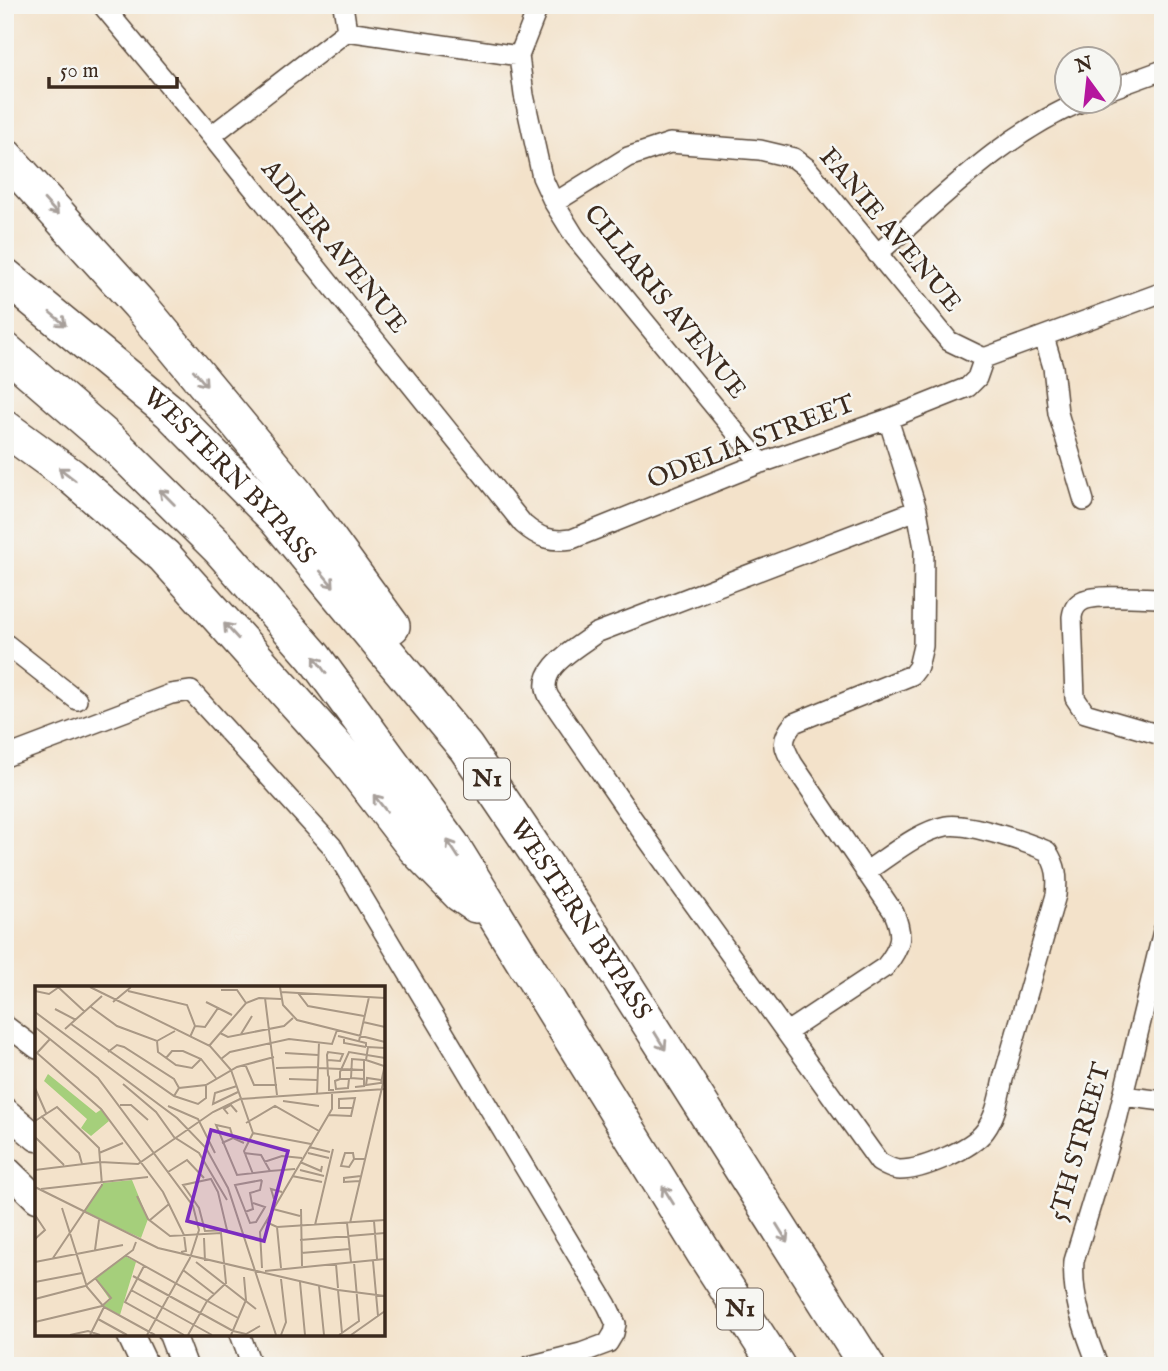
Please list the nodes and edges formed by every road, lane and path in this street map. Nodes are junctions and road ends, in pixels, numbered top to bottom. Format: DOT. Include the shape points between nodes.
graph roads {
  1 [pos="102,5"];
  2 [pos="343,5"];
  3 [pos="538,5"];
  4 [pos="347,31"];
  5 [pos="519,56"];
  6 [pos="1163,71"];
  7 [pos="1122,85"];
  8 [pos="1052,115"];
  9 [pos="211,136"];
  10 [pos="5,156"];
  11 [pos="554,203"];
  12 [pos="877,254"];
  13 [pos="5,276"];
  14 [pos="1163,292"];
  15 [pos="1044,337"];
  16 [pos="5,350"];
  17 [pos="984,358"];
  18 [pos="888,419"];
  19 [pos="5,428"];
  20 [pos="761,463"];
  21 [pos="1084,501"];
  22 [pos="916,510"];
  23 [pos="523,524"];
  24 [pos="1163,598"];
  25 [pos="5,643"];
  26 [pos="77,700"];
  27 [pos="1157,734"];
  28 [pos="466,748"];
  29 [pos="5,757"];
  30 [pos="865,872"];
  31 [pos="497,919"];
  32 [pos="1163,931"];
  33 [pos="5,1025"];
  34 [pos="787,1032"];
  35 [pos="35,1048"];
  36 [pos="1123,1096"];
  37 [pos="1163,1101"];
  38 [pos="5,1111"];
  39 [pos="35,1136"];
  40 [pos="5,1168"];
  41 [pos="35,1197"];
  42 [pos="132,1336"];
  43 [pos="173,1336"];
  44 [pos="241,1336"];
  45 [pos="145,1366"];
  46 [pos="184,1366"];
  47 [pos="252,1366"];
  48 [pos="529,1366"];
  49 [pos="777,1366"];
  50 [pos="867,1366"];
  51 [pos="1098,1366"];
  1 -- 9 [label="street, ADLER AVENUE"];
  2 -- 4 [label="street"];
  3 -- 5 [label="street"];
  4 -- 5 [label="street"];
  4 -- 9 [label="street"];
  5 -- 11 [label="street, CILIARIS AVENUE" via="542,177"];
  6 -- 7 [label="street"];
  8 -- 12 [label="street" via="1021,134"];
  9 -- 23 [label="street, ADLER AVENUE"];
  10 -- 28 [label="highway, one-way" via="139,304 296,494 377,603 442,701"];
  11 -- 12 [label="street, FANIE AVENUE" via="628,157 670,143 760,150 794,158 807,168"];
  11 -- 20 [label="street, CILIARIS AVENUE" via="575,237"];
  12 -- 17 [label="street, FANIE AVENUE" via="949,341"];
  13 -- 28 [label="highway, WESTERN BYPASS / N1, one-way" via="169,411 276,519"];
  14 -- 15 [label="street"];
  15 -- 17 [label="street"];
  15 -- 21 [label="street" via="1058,414"];
  31 -- 16 [label="highway, N1, one-way" via="451,844 314,657 201,530 116,446"];
  17 -- 18 [label="street, ODELIA STREET" via="977,379 968,387"];
  18 -- 20 [label="street, ODELIA STREET"];
  18 -- 22 [label="street"];
  31 -- 19 [label="highway, one-way" via="460,894 415,848 345,757 164,556 71,476"];
  20 -- 23 [label="street, ODELIA STREET" via="572,539 543,538"];
  22 -- 30 [label="street" via="924,548 923,646 918,667 903,681 794,723 784,740 785,751"];
  22 -- 34 [label="street" via="596,633 556,664 546,678 549,697"];
  24 -- 27 [label="street" via="1092,598 1078,604 1072,617 1075,698 1081,710"];
  25 -- 26 [label="street"];
  28 -- 50 [label="highway, WESTERN BYPASS / N1, one-way" via="604,952"];
  29 -- 48 [label="street" via="171,694 191,691 331,846 616,1324 608,1343"];
  30 -- 34 [label="street" via="900,926 897,952 886,967"];
  30 -- 34 [label="street" via="918,838 959,825 1029,844 1047,851 1052,860 1058,880 1056,895 993,1116 984,1133 959,1151 918,1166 888,1167 879,1162"];
  49 -- 31 [label="highway, N1, one-way"];
  32 -- 36 [label="street, 5TH STREET"];
  33 -- 35 [label="street"];
  36 -- 37 [label="street"];
  36 -- 51 [label="street, 5TH STREET" via="1073,1271 1077,1309"];
  38 -- 39 [label="main road"];
  40 -- 41 [label="main road"];
  42 -- 45 [label="main road"];
  43 -- 46 [label="main road"];
  44 -- 47 [label="street"];
}
